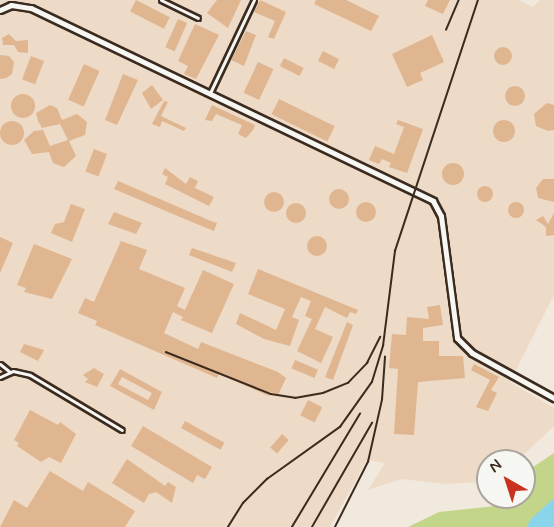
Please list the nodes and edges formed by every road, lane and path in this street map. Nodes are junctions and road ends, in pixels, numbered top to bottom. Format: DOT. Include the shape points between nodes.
graph roads {
  1 [pos="161,0"];
  2 [pos="254,0"];
  3 [pos="0,10"];
  4 [pos="198,18"];
  5 [pos="210,93"];
  6 [pos="0,364"];
  7 [pos="10,372"];
  8 [pos="0,377"];
  9 [pos="554,398"];
  10 [pos="122,430"];
  1 -- 4 [label="lane"];
  2 -- 5 [label="lane"];
  3 -- 5 [label="street" via="11,5 30,8"];
  5 -- 9 [label="street" via="433,201 441,216 457,338 472,353"];
  6 -- 7 [label="lane"];
  7 -- 8 [label="lane"];
  7 -- 10 [label="lane" via="30,375"];
}
